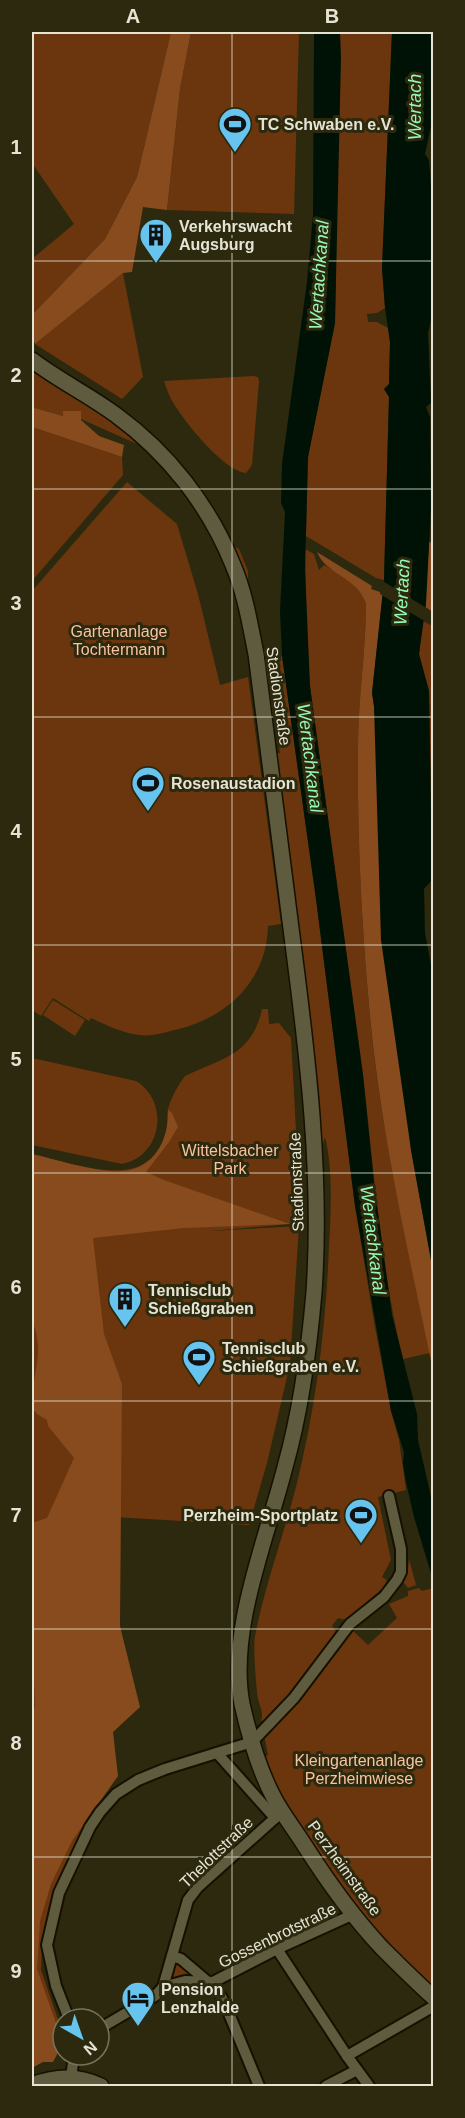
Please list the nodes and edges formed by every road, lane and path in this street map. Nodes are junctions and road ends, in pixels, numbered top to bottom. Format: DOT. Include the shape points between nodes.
graph roads {
  1 [pos="32,360"];
  2 [pos="389,1496"];
  3 [pos="252,1742"];
  4 [pos="218,1753"];
  5 [pos="279,1815"];
  6 [pos="354,1914"];
  7 [pos="277,1949"];
  8 [pos="172,1956"];
  9 [pos="211,1982"];
  10 [pos="163,1987"];
  11 [pos="434,1998"];
  12 [pos="434,2006"];
  13 [pos="64,2007"];
  14 [pos="111,2022"];
  15 [pos="347,2056"];
  16 [pos="72,2067"];
  17 [pos="357,2070"];
  18 [pos="71,2078"];
  19 [pos="32,2085"];
  20 [pos="101,2086"];
  21 [pos="260,2086"];
  22 [pos="326,2086"];
  23 [pos="369,2086"];
  1 -- 3 [label="street, Stadionstraße" via="143,436 194,494 218,532 233,566 256,654 310,1086 316,1232 314,1291 295,1429 248,1596 243,1629 241,1695"];
  2 -- 3 [label="street" via="401,1549 397,1581 384,1597 350,1624 294,1698"];
  3 -- 4 [label="street"];
  3 -- 5 [label="street, Perzheimstraße"];
  4 -- 5 [label="street, Perzheimstraße"];
  4 -- 13 [label="street" via="138,1780 116,1794 90,1827 59,1893 47,1945"];
  5 -- 6 [label="street, Perzheimstraße"];
  5 -- 8 [label="street, Thelottstraße" via="188,1900"];
  6 -- 7 [label="street, Gossenbrotstraße"];
  6 -- 11 [label="street, Perzheimstraße" via="381,1947"];
  7 -- 9 [label="street, Gossenbrotstraße"];
  7 -- 15 [label="street"];
  8 -- 9 [label="street"];
  8 -- 10 [label="street, Thelottstraße"];
  9 -- 10 [label="street" via="185,1981"];
  9 -- 21 [label="street" via="225,2004"];
  10 -- 14 [label="street"];
  12 -- 15 [label="street"];
  15 -- 17 [label="street"];
  16 -- 18 [label="street"];
  17 -- 22 [label="street"];
  17 -- 23 [label="street"];
  18 -- 19 [label="street" via="48,2079"];
  18 -- 20 [label="street"];
}
